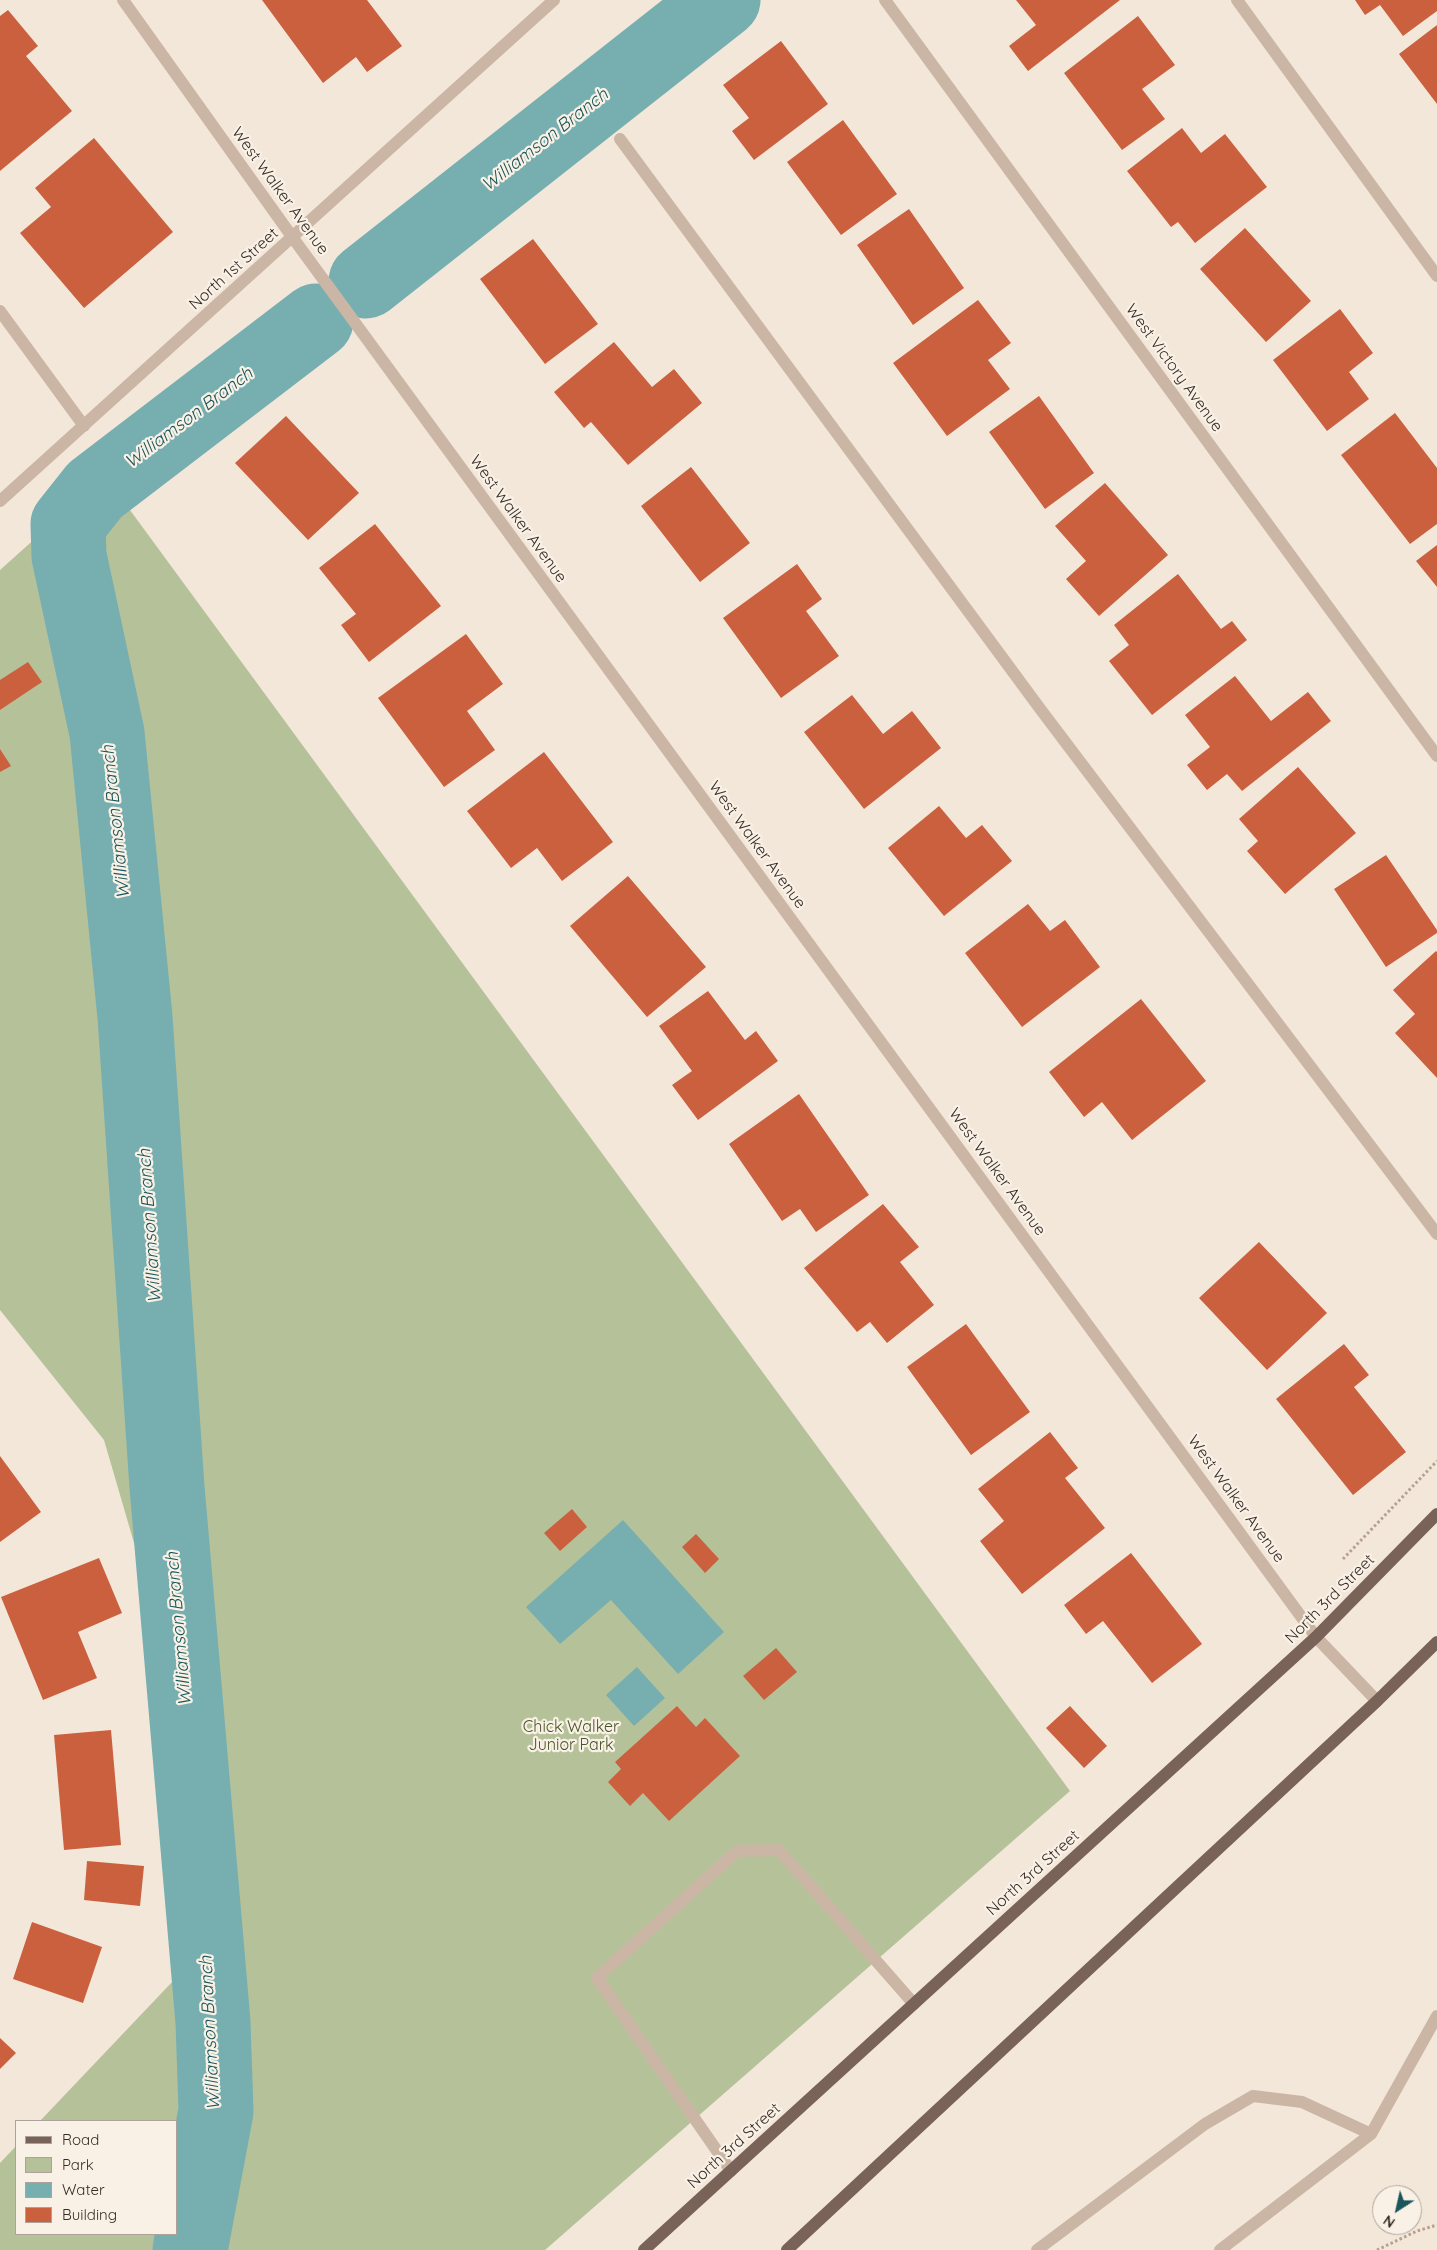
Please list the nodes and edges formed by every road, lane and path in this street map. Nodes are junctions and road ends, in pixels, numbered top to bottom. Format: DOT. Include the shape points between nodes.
graph roads {
  1 [pos="123,0"];
  2 [pos="554,0"];
  3 [pos="885,0"];
  4 [pos="1236,0"];
  5 [pos="620,138"];
  6 [pos="293,238"];
  7 [pos="1437,276"];
  8 [pos="0,311"];
  9 [pos="84,426"];
  10 [pos="0,501"];
  11 [pos="1437,756"];
  12 [pos="1437,1234"];
  13 [pos="1437,1461"];
  14 [pos="1437,1514"];
  15 [pos="1343,1560"];
  16 [pos="1316,1637"];
  17 [pos="1437,1642"];
  18 [pos="1377,1701"];
  19 [pos="914,2004"];
  20 [pos="1437,2016"];
  21 [pos="1370,2134"];
  22 [pos="731,2171"];
  23 [pos="1437,2224"];
  24 [pos="644,2250"];
  25 [pos="788,2250"];
  26 [pos="1037,2250"];
  27 [pos="1220,2250"];
  28 [pos="1376,2250"];
  1 -- 6 [label="street, West Walker Avenue"];
  2 -- 6 [label="street, North 1st Street"];
  3 -- 11 [label="street, West Victory Avenue"];
  4 -- 7 [label="street"];
  5 -- 12 [label="street" via="1040,710"];
  6 -- 9 [label="street, North 1st Street"];
  6 -- 16 [label="street, West Walker Avenue"];
  8 -- 9 [label="street"];
  9 -- 10 [label="street, North 1st Street"];
  13 -- 15 [label="path"];
  14 -- 16 [label="main road, North 3rd Street"];
  16 -- 18 [label="street, West Walker Avenue"];
  16 -- 19 [label="main road, North 3rd Street"];
  17 -- 18 [label="main road"];
  18 -- 25 [label="main road"];
  19 -- 22 [label="main road, North 3rd Street"];
  19 -- 22 [label="street" via="779,1850 737,1851 604,1971 597,1978"];
  20 -- 21 [label="street"];
  21 -- 26 [label="street" via="1302,2102 1253,2096 1205,2124"];
  21 -- 27 [label="street"];
  22 -- 24 [label="main road, North 3rd Street"];
  23 -- 28 [label="path"];
}
